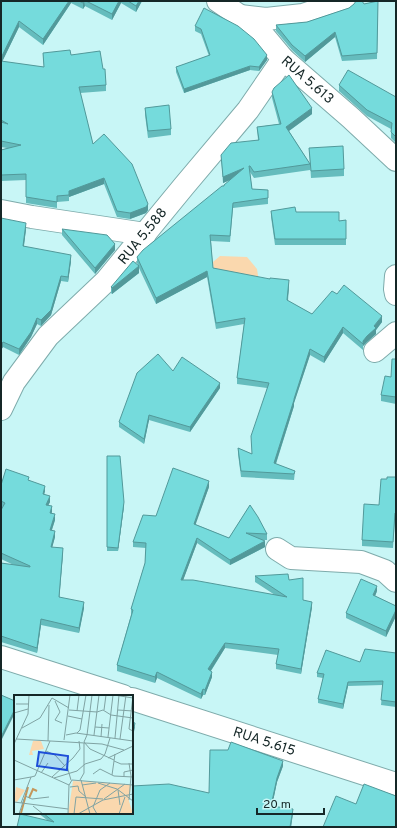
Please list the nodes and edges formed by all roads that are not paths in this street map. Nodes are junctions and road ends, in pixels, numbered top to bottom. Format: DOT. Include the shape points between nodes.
graph roads {
  1 [pos="218,1"];
  2 [pos="345,1"];
  3 [pos="240,16"];
  4 [pos="283,59"];
  5 [pos="396,160"];
  6 [pos="1,210"];
  7 [pos="145,234"];
  8 [pos="396,276"];
  9 [pos="396,294"];
  10 [pos="396,333"];
  11 [pos="376,351"];
  12 [pos="1,409"];
  13 [pos="277,550"];
  14 [pos="396,581"];
  15 [pos="1,657"];
  16 [pos="120,695"];
  17 [pos="133,699"];
  18 [pos="396,784"];
  1 -- 3 [label="street, RUA 5.613"];
  2 -- 3 [label="street" via="303,15 266,19"];
  3 -- 4 [label="street, RUA 5.613" via="263,35"];
  4 -- 5 [label="street, RUA 5.613"];
  4 -- 7 [label="street, RUA 5.588" via="248,110"];
  6 -- 7 [label="street"];
  7 -- 12 [label="street, RUA 5.588" via="106,281 48,336 14,382"];
  8 -- 9 [label="street"];
  10 -- 11 [label="street"];
  13 -- 14 [label="street" via="291,558 361,562 385,570"];
  15 -- 16 [label="street"];
  17 -- 18 [label="street, RUA 5.615"];
}
